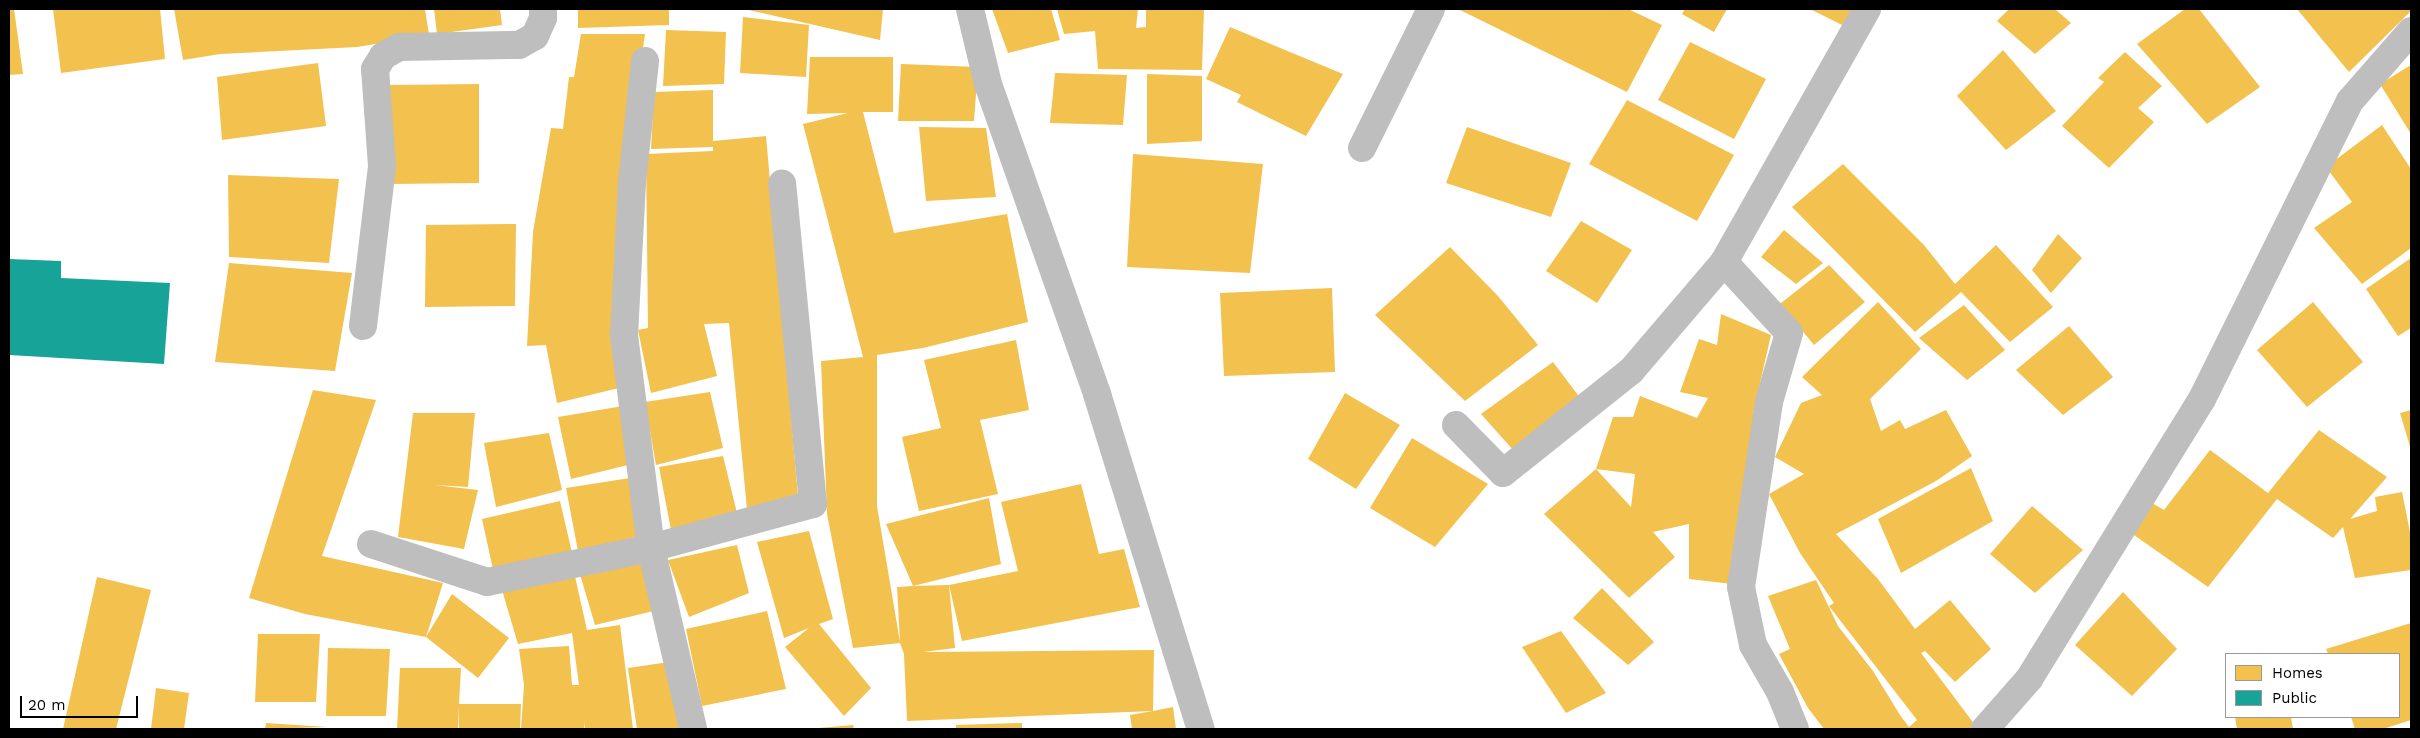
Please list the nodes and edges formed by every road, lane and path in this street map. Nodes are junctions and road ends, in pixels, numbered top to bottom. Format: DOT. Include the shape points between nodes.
graph roads {
  1 [pos="543,9"];
  2 [pos="970,9"];
  3 [pos="1431,9"];
  4 [pos="1867,9"];
  5 [pos="2411,31"];
  6 [pos="645,61"];
  7 [pos="1362,148"];
  8 [pos="782,183"];
  9 [pos="1724,262"];
  10 [pos="362,326"];
  11 [pos="1456,425"];
  12 [pos="371,544"];
  13 [pos="651,548"];
  14 [pos="693,729"];
  15 [pos="1201,729"];
  16 [pos="1795,729"];
  17 [pos="1985,729"];
  1 -- 10 [label="street" via="543,18 534,36 519,45 399,47 384,56 375,69 382,166"];
  2 -- 15 [label="street" via="988,84 1096,394"];
  3 -- 7 [label="street"];
  4 -- 9 [label="street"];
  5 -- 17 [label="street" via="2350,101 2202,399 2029,679"];
  6 -- 13 [label="street" via="632,183 624,335"];
  8 -- 13 [label="street" via="813,504"];
  9 -- 11 [label="street" via="1632,371 1503,473"];
  9 -- 16 [label="street" via="1789,333 1769,402 1741,587 1753,645 1780,692"];
  12 -- 13 [label="street" via="487,582"];
  13 -- 14 [label="street"];
}
